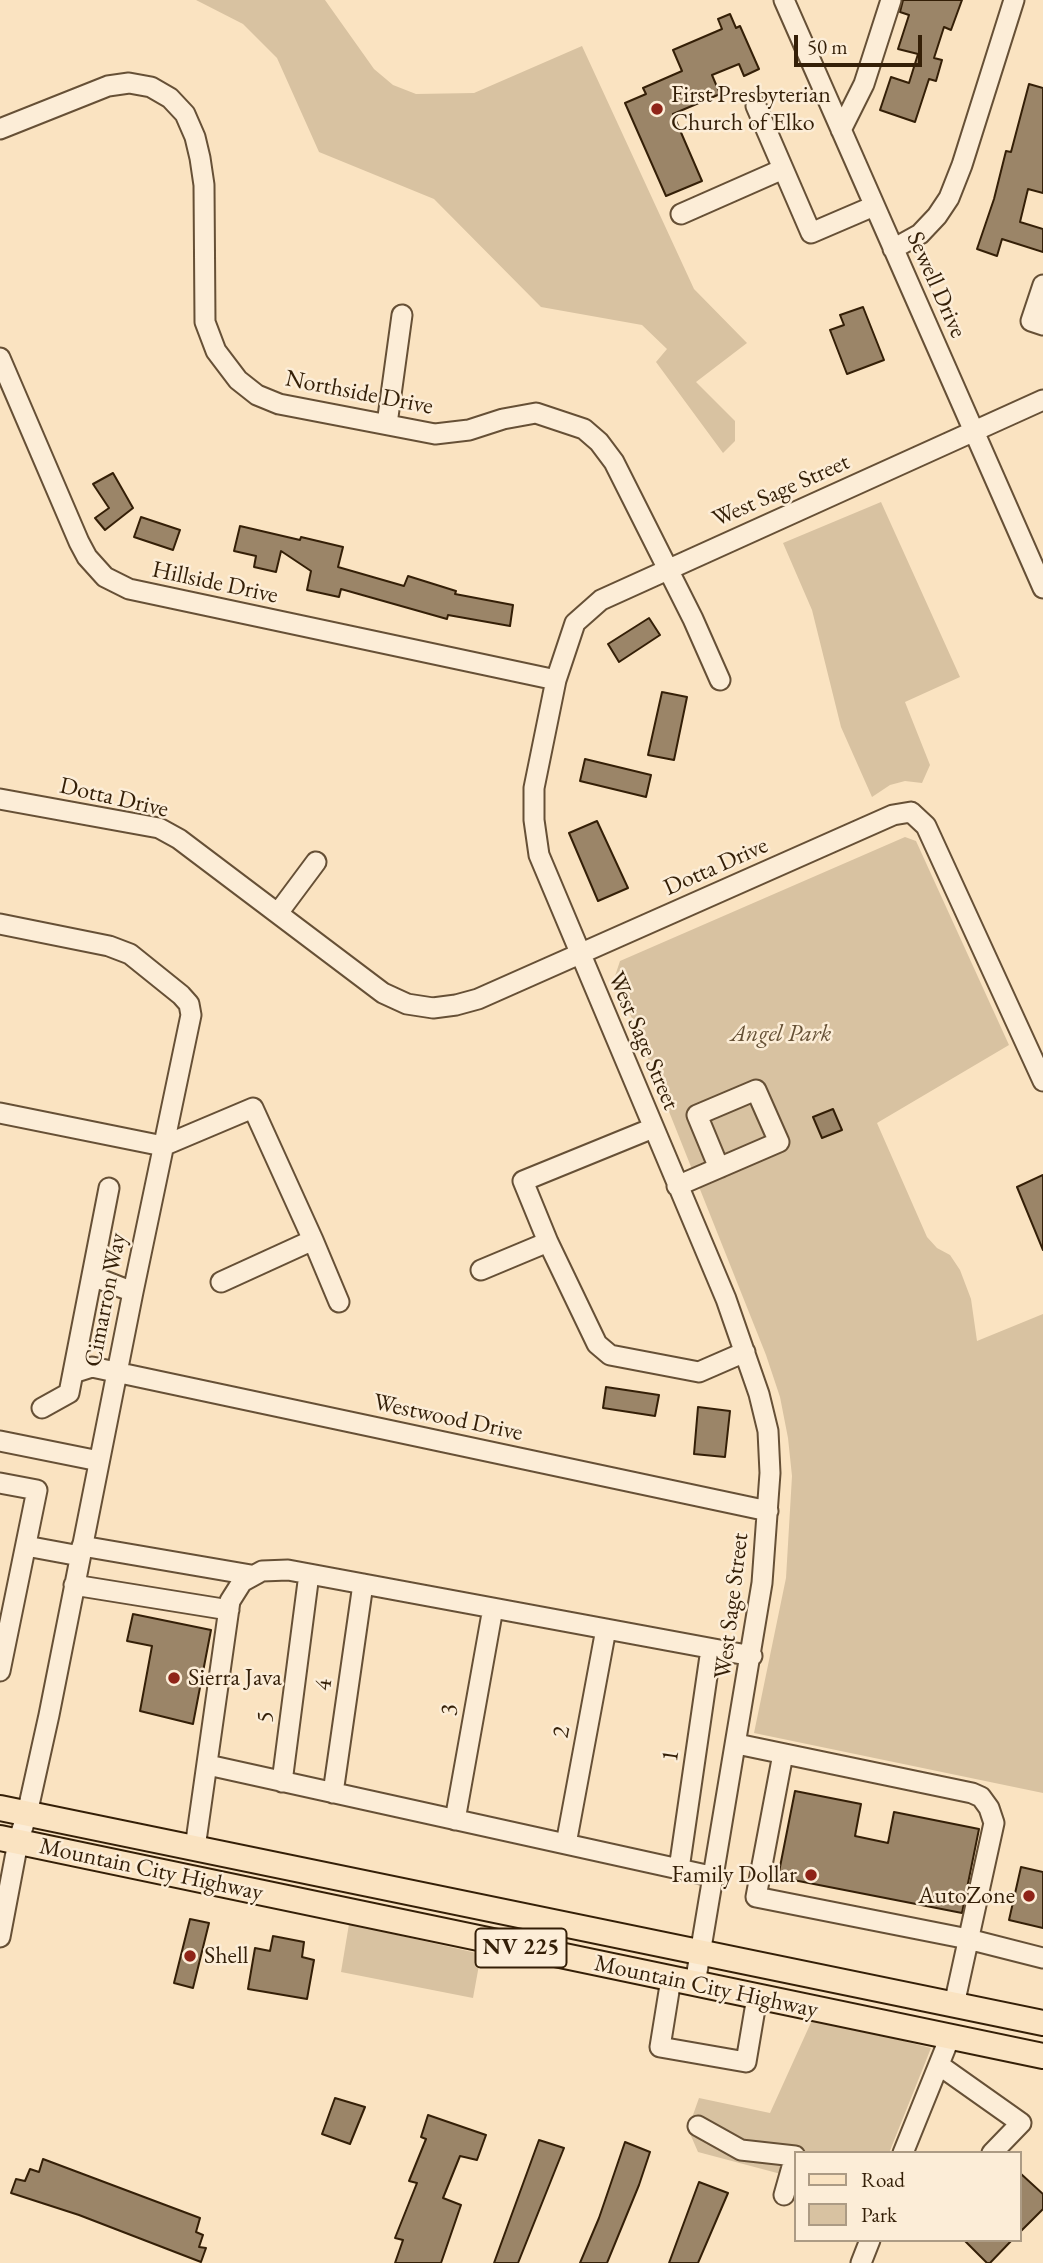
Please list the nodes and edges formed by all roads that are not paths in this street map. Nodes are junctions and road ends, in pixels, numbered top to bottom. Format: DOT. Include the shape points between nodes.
graph roads {
  1 [pos="785,0"];
  2 [pos="891,0"];
  3 [pos="1014,0"];
  4 [pos="756,106"];
  5 [pos="0,129"];
  6 [pos="841,130"];
  7 [pos="783,169"];
  8 [pos="874,206"];
  9 [pos="681,215"];
  10 [pos="893,249"];
  11 [pos="1043,285"];
  12 [pos="402,315"];
  13 [pos="1043,325"];
  14 [pos="0,358"];
  15 [pos="1043,400"];
  16 [pos="387,424"];
  17 [pos="973,430"];
  18 [pos="667,569"];
  19 [pos="1043,589"];
  20 [pos="556,680"];
  21 [pos="720,680"];
  22 [pos="0,799"];
  23 [pos="316,862"];
  24 [pos="278,913"];
  25 [pos="0,924"];
  26 [pos="580,954"];
  27 [pos="1042,1074"];
  28 [pos="0,1113"];
  29 [pos="653,1128"];
  30 [pos="163,1146"];
  31 [pos="719,1168"];
  32 [pos="677,1186"];
  33 [pos="109,1188"];
  34 [pos="313,1240"];
  35 [pos="548,1242"];
  36 [pos="481,1270"];
  37 [pos="92,1276"];
  38 [pos="221,1282"];
  39 [pos="133,1292"];
  40 [pos="339,1302"];
  41 [pos="745,1352"];
  42 [pos="73,1373"];
  43 [pos="117,1373"];
  44 [pos="42,1408"];
  45 [pos="0,1441"];
  46 [pos="99,1461"];
  47 [pos="0,1483"];
  48 [pos="768,1511"];
  49 [pos="26,1546"];
  50 [pos="81,1551"];
  51 [pos="309,1574"];
  52 [pos="251,1575"];
  53 [pos="363,1584"];
  54 [pos="74,1586"];
  55 [pos="493,1608"];
  56 [pos="229,1610"];
  57 [pos="606,1629"];
  58 [pos="711,1649"];
  59 [pos="752,1656"];
  60 [pos="0,1671"];
  61 [pos="737,1744"];
  62 [pos="783,1754"];
  63 [pos="208,1765"];
  64 [pos="282,1782"];
  65 [pos="333,1793"];
  66 [pos="0,1808"];
  67 [pos="27,1814"];
  68 [pos="455,1820"];
  69 [pos="9,1840"];
  70 [pos="566,1844"];
  71 [pos="195,1848"];
  72 [pos="679,1870"];
  73 [pos="715,1877"];
  74 [pos="0,1937"];
  75 [pos="968,1939"];
  76 [pos="701,1953"];
  77 [pos="1043,1958"];
  78 [pos="683,1982"];
  79 [pos="757,1997"];
  80 [pos="954,2005"];
  81 [pos="1043,2023"];
  82 [pos="950,2037"];
  83 [pos="1043,2056"];
  84 [pos="939,2064"];
  85 [pos="698,2126"];
  86 [pos="904,2151"];
  87 [pos="994,2151"];
  88 [pos="794,2156"];
  89 [pos="794,2160"];
  90 [pos="784,2195"];
  91 [pos="869,2242"];
  92 [pos="861,2263"];
  1 -- 6 [label="street, Sewell Drive"];
  2 -- 6 [label="street" via="864,83"];
  3 -- 10 [label="street" via="949,198 920,234"];
  4 -- 7 [label="street"];
  5 -- 16 [label="street, Northside Drive" via="108,86 130,83 151,87 170,98 185,114 200,158 205,322 216,351 238,380 257,395 279,404"];
  6 -- 8 [label="street, Sewell Drive"];
  7 -- 8 [label="street" via="811,233"];
  7 -- 9 [label="street"];
  8 -- 10 [label="street, Sewell Drive"];
  10 -- 17 [label="street, Sewell Drive"];
  11 -- 13 [label="street" via="1031,321"];
  12 -- 16 [label="street"];
  14 -- 20 [label="street, Hillside Drive" via="79,542 106,577 129,589"];
  15 -- 17 [label="street, West Sage Street"];
  16 -- 18 [label="street, Northside Drive" via="435,433 469,430 536,413 584,429 614,461"];
  17 -- 18 [label="street, West Sage Street"];
  17 -- 19 [label="street, Sewell Drive"];
  18 -- 20 [label="street, West Sage Street" via="601,600 575,623"];
  18 -- 21 [label="street, Northside Drive"];
  20 -- 26 [label="street, West Sage Street" via="534,788 534,820 539,855"];
  22 -- 24 [label="street, Dotta Drive" via="159,828"];
  23 -- 24 [label="street"];
  24 -- 26 [label="street, Dotta Drive" via="383,993 407,1004 433,1008 478,999"];
  25 -- 30 [label="street, Cimarron Way" via="130,954 189,1004 191,1015"];
  26 -- 27 [label="street, Dotta Drive" via="893,815 911,812 926,826"];
  26 -- 29 [label="street, West Sage Street"];
  28 -- 30 [label="street"];
  29 -- 32 [label="street, West Sage Street"];
  29 -- 35 [label="street" via="523,1181"];
  30 -- 34 [label="street" via="253,1108"];
  30 -- 39 [label="street, Cimarron Way"];
  31 -- 31 [label="street" via="779,1142 756,1090 697,1115"];
  31 -- 32 [label="street"];
  32 -- 41 [label="street, West Sage Street"];
  33 -- 37 [label="street"];
  34 -- 38 [label="street"];
  34 -- 40 [label="street"];
  35 -- 36 [label="street"];
  35 -- 41 [label="street" via="597,1344 610,1355 699,1372"];
  37 -- 39 [label="street"];
  37 -- 42 [label="street"];
  39 -- 43 [label="street, Cimarron Way"];
  41 -- 48 [label="street, West Sage Street" via="768,1431"];
  42 -- 43 [label="street, Westwood Drive" via="92,1367"];
  42 -- 44 [label="street" via="69,1393"];
  43 -- 46 [label="street, Cimarron Way"];
  43 -- 48 [label="street, Westwood Drive"];
  45 -- 46 [label="street"];
  46 -- 50 [label="street, Cimarron Way"];
  47 -- 49 [label="street" via="37,1490"];
  48 -- 59 [label="street, West Sage Street"];
  49 -- 50 [label="street"];
  49 -- 60 [label="street"];
  50 -- 52 [label="street"];
  50 -- 54 [label="street, Cimarron Way"];
  51 -- 52 [label="street" via="288,1570"];
  51 -- 53 [label="street"];
  51 -- 64 [label="street, 5"];
  52 -- 56 [label="street" via="230,1601"];
  53 -- 55 [label="street"];
  53 -- 65 [label="street, 4"];
  54 -- 56 [label="street"];
  54 -- 67 [label="street, Cimarron Way"];
  55 -- 57 [label="street"];
  55 -- 68 [label="street, 3"];
  56 -- 63 [label="street"];
  57 -- 58 [label="street"];
  57 -- 70 [label="street, 2"];
  58 -- 59 [label="street"];
  58 -- 72 [label="street, 1"];
  59 -- 61 [label="street, West Sage Street"];
  61 -- 62 [label="street"];
  61 -- 73 [label="street, West Sage Street"];
  62 -- 75 [label="street" via="981,1797 994,1823"];
  62 -- 75 [label="street" via="756,1897"];
  63 -- 64 [label="street"];
  63 -- 71 [label="street"];
  64 -- 65 [label="street"];
  65 -- 68 [label="street"];
  66 -- 67 [label="main road, Mountain City Highway / NV 225"];
  67 -- 69 [label="street, Cimarron Way"];
  67 -- 71 [label="main road, Mountain City Highway / NV 225"];
  68 -- 70 [label="street"];
  69 -- 74 [label="street, Cimarron Way"];
  69 -- 78 [label="main road, Mountain City Highway / NV 225"];
  70 -- 72 [label="street"];
  71 -- 76 [label="main road, Mountain City Highway / NV 225"];
  72 -- 73 [label="street"];
  73 -- 76 [label="street, West Sage Street"];
  75 -- 77 [label="street"];
  75 -- 80 [label="street"];
  76 -- 78 [label="street, West Sage Street"];
  76 -- 80 [label="main road, Mountain City Highway / NV 225"];
  78 -- 79 [label="main road, Mountain City Highway / NV 225"];
  78 -- 79 [label="street, West Sage Street" via="660,2047 746,2062"];
  79 -- 82 [label="main road, Mountain City Highway / NV 225"];
  80 -- 81 [label="main road, Mountain City Highway / NV 225"];
  82 -- 83 [label="main road, Mountain City Highway / NV 225"];
  82 -- 84 [label="street"];
  84 -- 86 [label="street"];
  84 -- 87 [label="street" via="1021,2123"];
  85 -- 88 [label="street" via="741,2150"];
  89 -- 90 [label="street"];
  91 -- 92 [label="street"];
}
